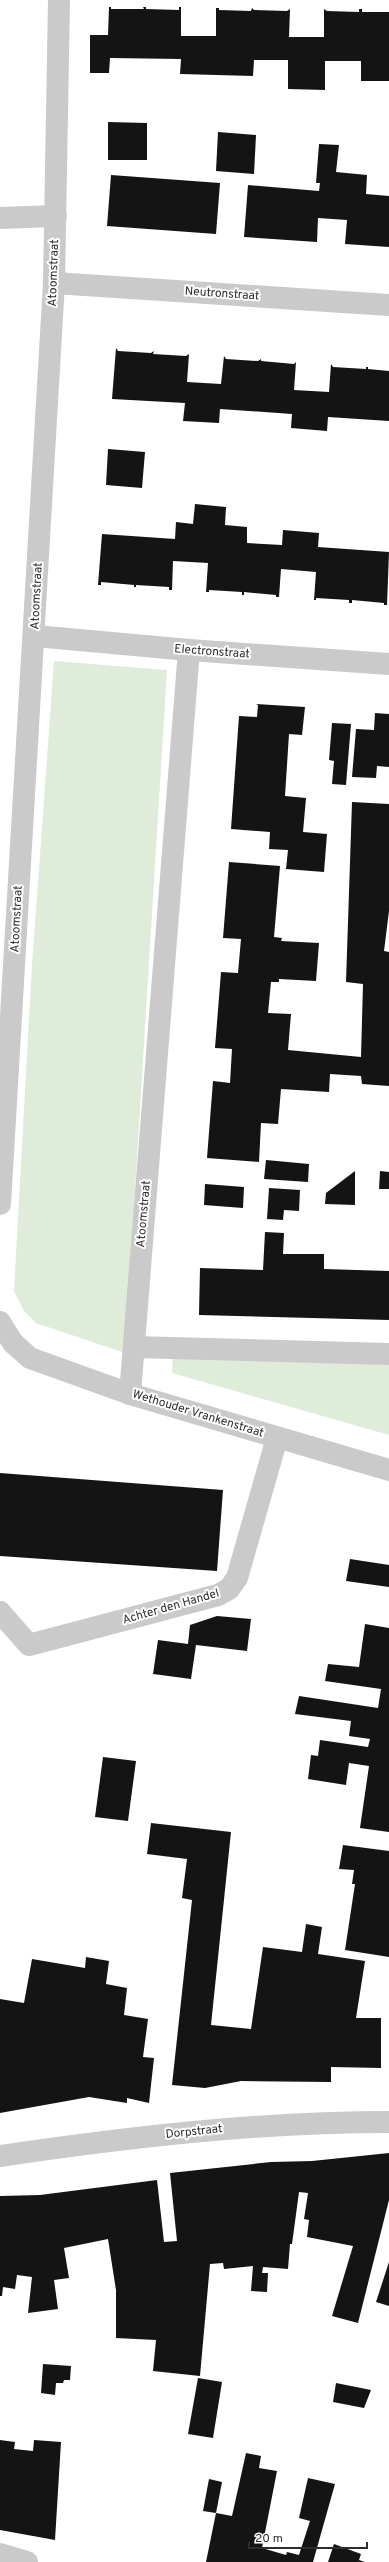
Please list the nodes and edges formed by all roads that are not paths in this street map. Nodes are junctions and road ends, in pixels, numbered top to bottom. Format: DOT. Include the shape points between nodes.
graph roads {
  1 [pos="59,0"];
  2 [pos="56,216"];
  3 [pos="0,218"];
  4 [pos="54,283"];
  5 [pos="389,305"];
  6 [pos="35,636"];
  7 [pos="189,650"];
  8 [pos="389,664"];
  9 [pos="0,1198"];
  10 [pos="0,1323"];
  11 [pos="134,1347"];
  12 [pos="389,1354"];
  13 [pos="130,1394"];
  14 [pos="277,1438"];
  15 [pos="389,1470"];
  16 [pos="0,1612"];
  17 [pos="389,2122"];
  18 [pos="0,2156"];
  19 [pos="0,2554"];
  20 [pos="27,2562"];
  1 -- 2 [label="street, Atoomstraat"];
  2 -- 3 [label="street"];
  2 -- 4 [label="street, Atoomstraat"];
  4 -- 5 [label="street, Neutronstraat"];
  4 -- 6 [label="street, Atoomstraat"];
  6 -- 7 [label="street, Electronstraat"];
  6 -- 9 [label="street, Atoomstraat"];
  7 -- 8 [label="street, Electronstraat"];
  7 -- 11 [label="street, Atoomstraat"];
  10 -- 13 [label="street, Wethouder Vrankenstraat" via="13,1343 30,1358"];
  11 -- 12 [label="street"];
  11 -- 13 [label="street, Atoomstraat"];
  13 -- 14 [label="street, Wethouder Vrankenstraat"];
  14 -- 15 [label="street, Wethouder Vrankenstraat"];
  14 -- 16 [label="street, Achter den Handel" via="237,1578 229,1589 218,1595 29,1645"];
  17 -- 18 [label="street, Dorpstraat" via="281,2124 80,2144"];
  19 -- 20 [label="street"];
}
